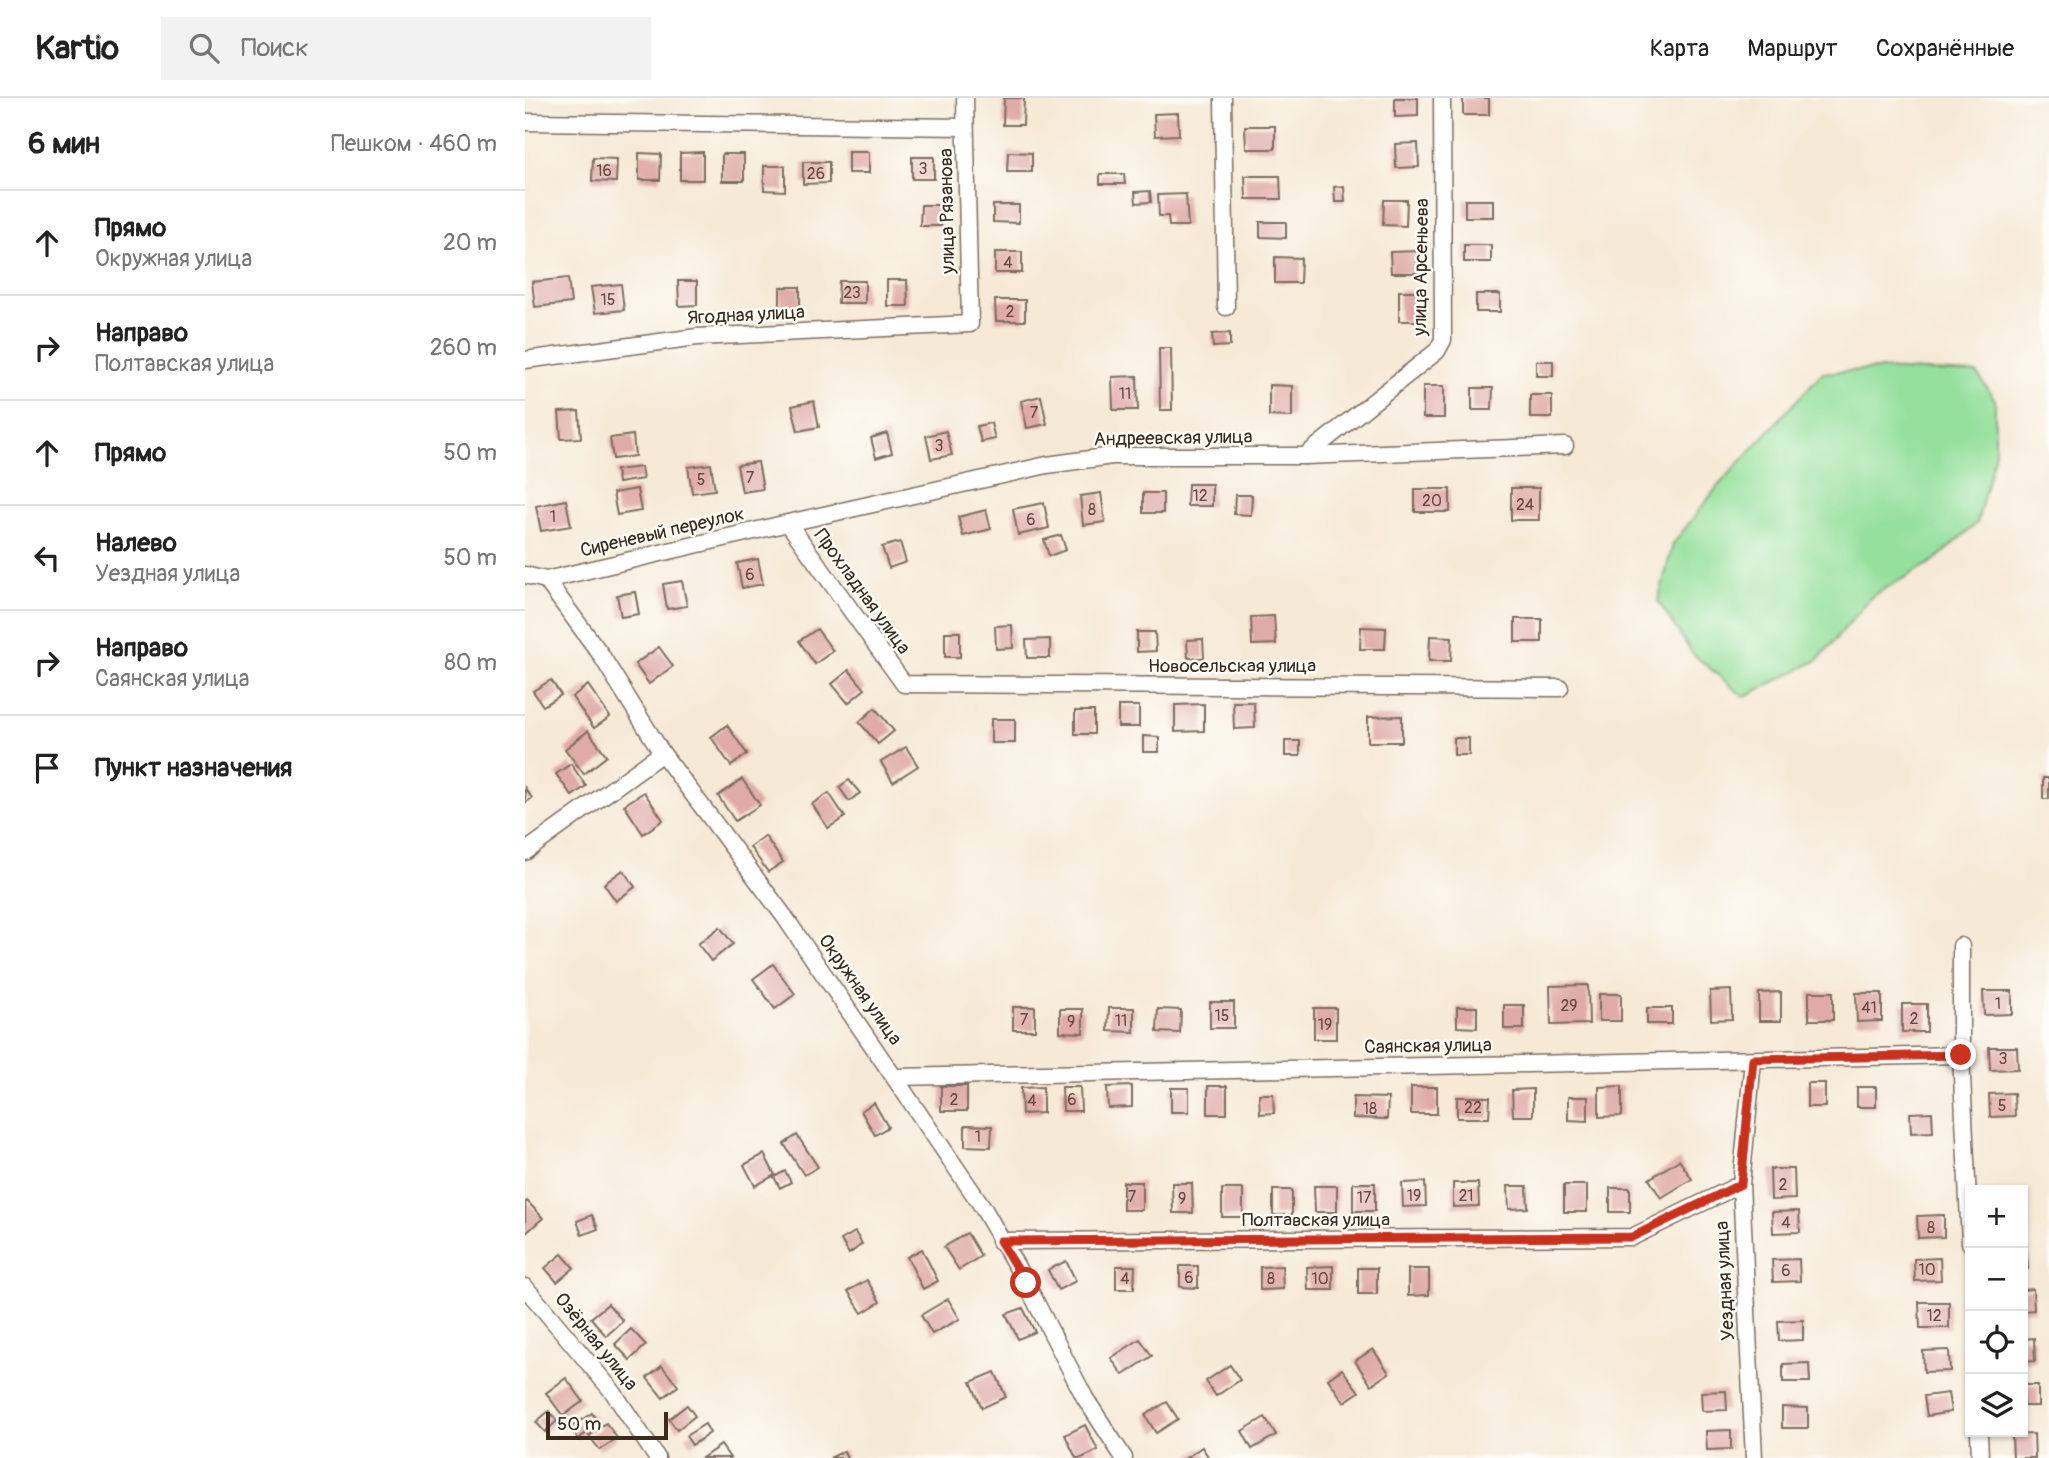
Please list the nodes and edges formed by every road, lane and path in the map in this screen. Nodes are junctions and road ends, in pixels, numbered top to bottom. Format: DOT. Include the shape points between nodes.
graph roads {
  1 [pos="965,98"];
  2 [pos="1223,98"];
  3 [pos="1443,98"];
  4 [pos="525,122"];
  5 [pos="965,127"];
  6 [pos="1226,307"];
  7 [pos="970,324"];
  8 [pos="525,360"];
  9 [pos="1565,446"];
  10 [pos="1305,456"];
  11 [pos="788,523"];
  12 [pos="525,575"];
  13 [pos="546,580"];
  14 [pos="904,684"];
  15 [pos="1560,688"];
  16 [pos="661,753"];
  17 [pos="525,852"];
  18 [pos="1961,946"];
  19 [pos="1961,1055"];
  20 [pos="1753,1059"];
  21 [pos="896,1077"];
  22 [pos="1741,1184"];
  23 [pos="1967,1185"];
  24 [pos="1000,1241"];
  25 [pos="525,1287"];
  26 [pos="1979,1437"];
  27 [pos="657,1458"];
  28 [pos="1124,1458"];
  29 [pos="1754,1458"];
  30 [pos="1980,1458"];
  1 -- 5 [label="street, улица Рязанова"];
  2 -- 6 [label="street"];
  3 -- 10 [label="street, улица Арсеньева" via="1443,340 1437,351"];
  4 -- 5 [label="street"];
  5 -- 7 [label="street, улица Рязанова"];
  7 -- 8 [label="street, Ягодная улица" via="697,337"];
  9 -- 10 [label="street, Андреевская улица"];
  10 -- 11 [label="street, Андреевская улица" via="1112,456 1047,465"];
  11 -- 13 [label="street, Сиреневый переулок"];
  11 -- 14 [label="street, Прохладная улица"];
  12 -- 13 [label="street"];
  13 -- 16 [label="street, Окружная улица" via="599,652"];
  14 -- 15 [label="street, Новосельская улица"];
  16 -- 17 [label="street"];
  16 -- 21 [label="street, Окружная улица" via="771,898"];
  18 -- 19 [label="street"];
  19 -- 20 [label="street, Саянская улица"];
  19 -- 23 [label="street"];
  20 -- 21 [label="street, Саянская улица"];
  20 -- 22 [label="street, Уездная улица"];
  21 -- 24 [label="street, Окружная улица" via="982,1206"];
  22 -- 24 [label="street, Полтавская улица" via="1632,1237"];
  22 -- 29 [label="street, Уездная улица"];
  24 -- 28 [label="street, Окружная улица" via="1085,1398"];
  25 -- 27 [label="street, Озёрная улица" via="614,1392"];
  26 -- 30 [label="street"];
}
